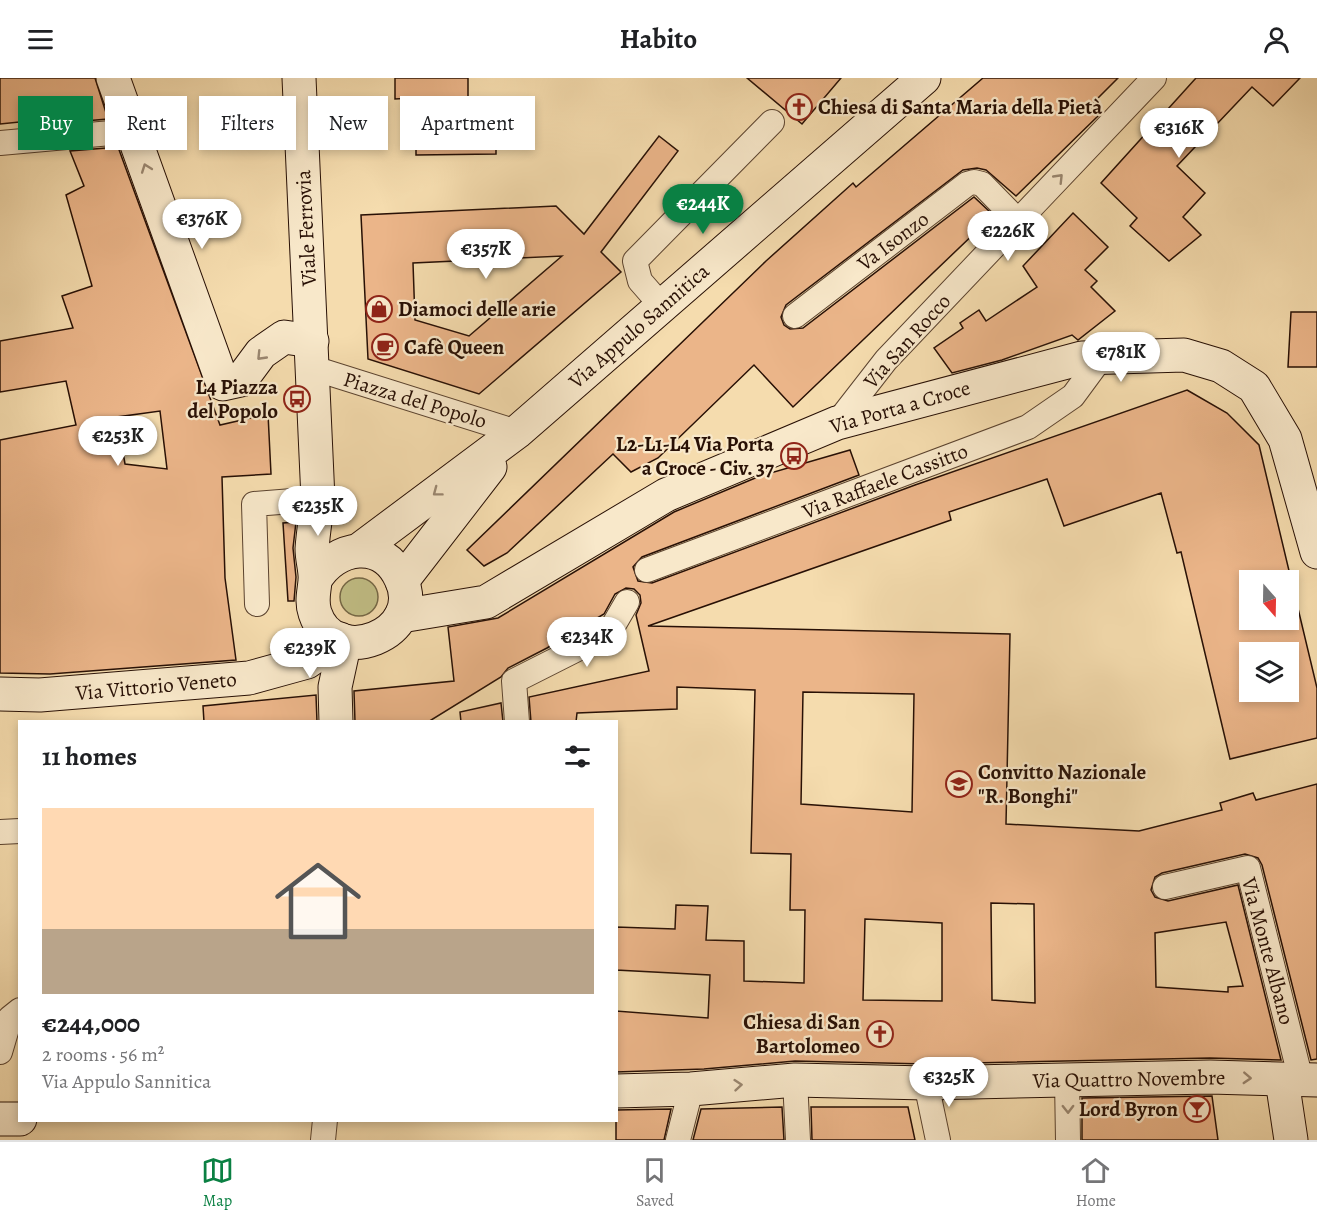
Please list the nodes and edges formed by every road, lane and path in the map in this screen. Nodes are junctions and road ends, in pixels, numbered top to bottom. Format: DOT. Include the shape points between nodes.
graph roads {
  1 [pos="113,78"];
  2 [pos="299,78"];
  3 [pos="924,78"];
  4 [pos="1154,78"];
  5 [pos="120,96"];
  6 [pos="772,122"];
  7 [pos="105,134"];
  8 [pos="0,143"];
  9 [pos="140,150"];
  10 [pos="1018,221"];
  11 [pos="661,305"];
  12 [pos="795,316"];
  13 [pos="313,354"];
  14 [pos="1101,358"];
  15 [pos="837,423"];
  16 [pos="517,432"];
  17 [pos="318,499"];
  18 [pos="359,550"];
  19 [pos="1317,552"];
  20 [pos="647,570"];
  21 [pos="315,580"];
  22 [pos="402,581"];
  23 [pos="627,602"];
  24 [pos="257,604"];
  25 [pos="401,616"];
  26 [pos="342,640"];
  27 [pos="0,694"];
  28 [pos="336,720"];
  29 [pos="517,720"];
  30 [pos="18,831"];
  31 [pos="0,832"];
  32 [pos="1165,887"];
  33 [pos="14,1010"];
  34 [pos="0,1052"];
  35 [pos="1067,1079"];
  36 [pos="795,1080"];
  37 [pos="1300,1080"];
  38 [pos="926,1083"];
  39 [pos="691,1089"];
  40 [pos="618,1091"];
  41 [pos="0,1119"];
  42 [pos="18,1119"];
  43 [pos="325,1122"];
  44 [pos="323,1140"];
  45 [pos="678,1140"];
  46 [pos="798,1140"];
  47 [pos="938,1140"];
  48 [pos="1068,1140"];
  49 [pos="1291,1140"];
  1 -- 5 [label="main road"];
  2 -- 13 [label="main road, Viale Ferrovia"];
  3 -- 11 [label="main road, Via Appulo Sannitica"];
  10 -- 4 [label="street, Via San Rocco, one-way"];
  6 -- 11 [label="street" via="634,261 640,281"];
  7 -- 8 [label="street"];
  13 -- 9 [label="main road, one-way" via="284,337 261,353 240,380 223,384"];
  10 -- 12 [label="street, Va Isonzo" via="982,184 967,184"];
  10 -- 15 [label="street, Via San Rocco" via="886,360"];
  11 -- 16 [label="main road, Via Appulo Sannitica"];
  13 -- 16 [label="street, Piazza del Popolo"];
  13 -- 17 [label="main road, Piazza del Popolo"];
  14 -- 15 [label="main road, Via Porta a Croce" via="1082,358"];
  14 -- 19 [label="main road, Via Porta a Croce" via="1184,355 1221,366 1254,387 1285,439"];
  14 -- 20 [label="street, Via Raffaele Cassitto" via="1073,396 1028,427"];
  15 -- 25 [label="main road, Via Porta a Croce" via="666,495 486,602"];
  16 -- 18 [label="main road, Via Appulo Sannitica, one-way"];
  16 -- 22 [label="main road, Via Appulo Sannitica"];
  17 -- 18 [label="main road"];
  17 -- 21 [label="main road, Piazza del Popolo" via="312,550"];
  17 -- 24 [label="street" via="254,504"];
  18 -- 21 [label="main road" via="333,558"];
  18 -- 22 [label="main road" via="378,555 393,565"];
  21 -- 26 [label="main road, Piazza del Popolo" via="312,597 316,615 325,629"];
  22 -- 25 [label="main road" via="405,598"];
  23 -- 29 [label="street" via="609,633 514,681"];
  25 -- 26 [label="main road" via="384,636 358,643"];
  26 -- 27 [label="main road, Via Vittorio Veneto" via="307,662 249,678 40,695"];
  26 -- 28 [label="main road" via="334,687"];
  30 -- 31 [label="street"];
  32 -- 37 [label="street, Via Monte Albano" via="1248,868"];
  33 -- 34 [label="street"];
  35 -- 37 [label="main road, Via Quattro Novembre, one-way"];
  35 -- 38 [label="main road, Via Quattro Novembre"];
  35 -- 48 [label="street, one-way"];
  36 -- 38 [label="main road, Via Quattro Novembre"];
  39 -- 36 [label="main road, Via Quattro Novembre, one-way"];
  36 -- 46 [label="street"];
  37 -- 49 [label="main road"];
  38 -- 47 [label="street"];
  39 -- 40 [label="main road, Via Quattro Novembre"];
  39 -- 45 [label="street"];
  41 -- 42 [label="main road"];
  43 -- 44 [label="street"];
}
